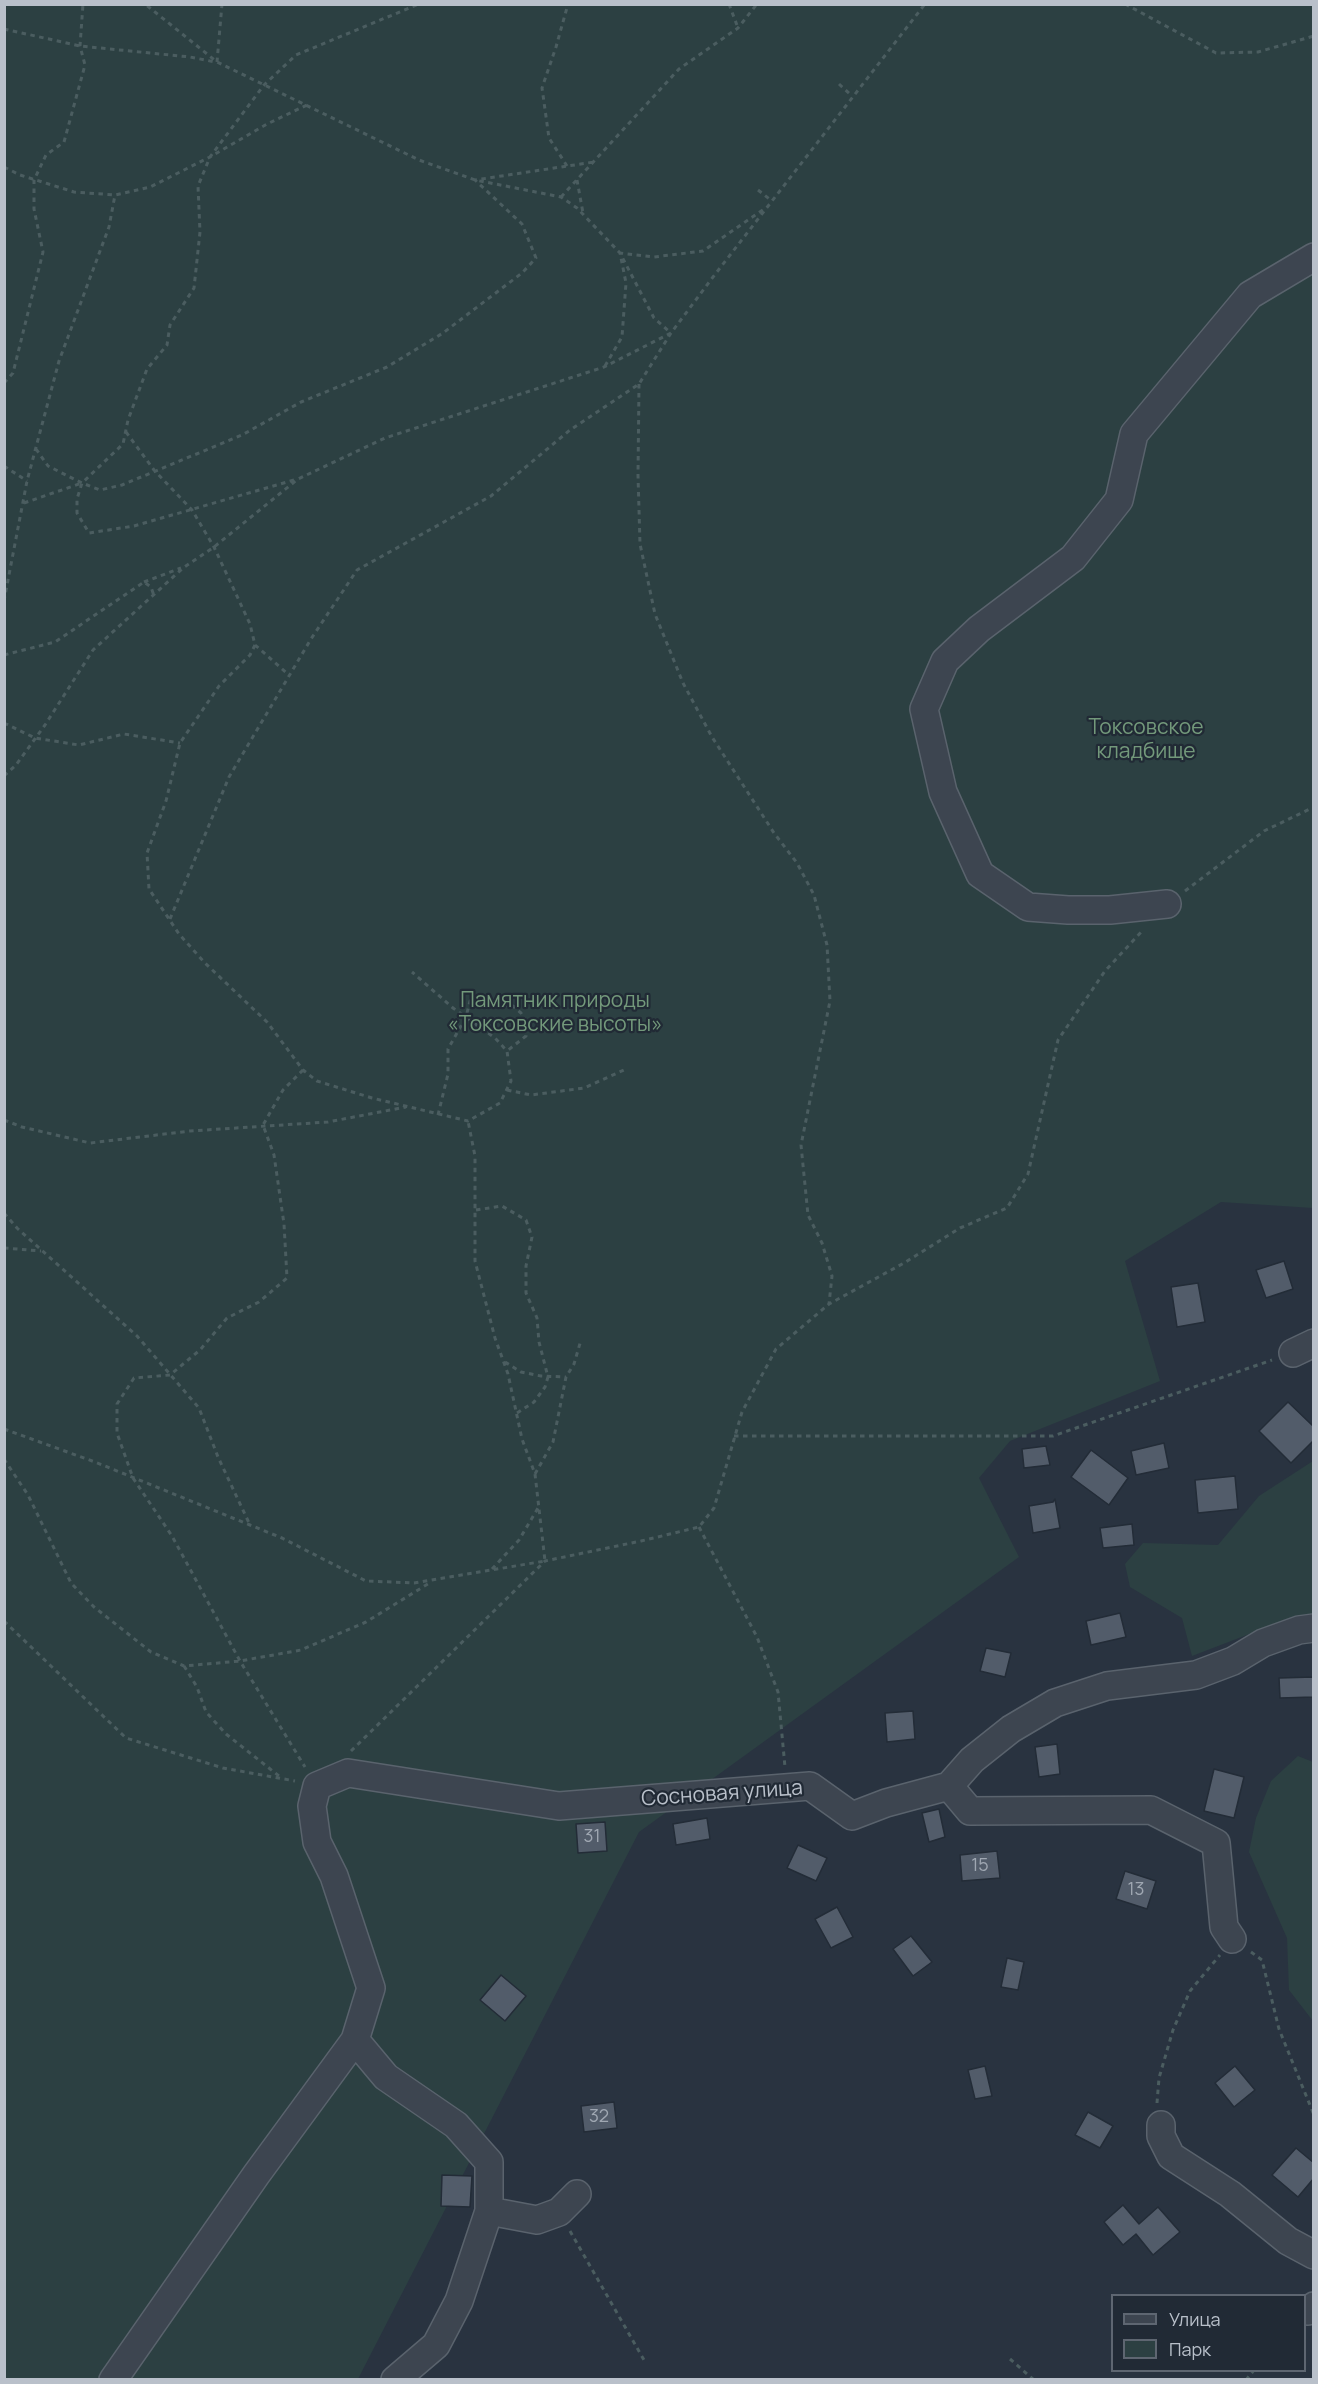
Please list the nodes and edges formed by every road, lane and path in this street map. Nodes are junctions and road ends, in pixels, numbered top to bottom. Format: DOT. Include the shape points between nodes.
graph roads {
  1 [pos="83,4"];
  2 [pos="145,4"];
  3 [pos="222,4"];
  4 [pos="419,4"];
  5 [pos="568,4"];
  6 [pos="729,4"];
  7 [pos="757,4"];
  8 [pos="925,4"];
  9 [pos="1125,4"];
  10 [pos="738,28"];
  11 [pos="4,29"];
  12 [pos="1314,36"];
  13 [pos="80,46"];
  14 [pos="217,62"];
  15 [pos="839,84"];
  16 [pos="264,85"];
  17 [pos="852,95"];
  18 [pos="307,105"];
  19 [pos="210,157"];
  20 [pos="594,162"];
  21 [pos="567,166"];
  22 [pos="4,167"];
  23 [pos="34,180"];
  24 [pos="475,180"];
  25 [pos="577,180"];
  26 [pos="758,189"];
  27 [pos="115,195"];
  28 [pos="561,197"];
  29 [pos="772,201"];
  30 [pos="768,206"];
  31 [pos="584,215"];
  32 [pos="620,254"];
  33 [pos="1314,256"];
  34 [pos="671,333"];
  35 [pos="604,367"];
  36 [pos="4,383"];
  37 [pos="639,384"];
  38 [pos="126,432"];
  39 [pos="36,450"];
  40 [pos="4,466"];
  41 [pos="154,470"];
  42 [pos="298,478"];
  43 [pos="27,481"];
  44 [pos="81,483"];
  45 [pos="24,502"];
  46 [pos="192,510"];
  47 [pos="214,547"];
  48 [pos="183,568"];
  49 [pos="144,582"];
  50 [pos="154,596"];
  51 [pos="4,601"];
  52 [pos="255,645"];
  53 [pos="4,655"];
  54 [pos="289,675"];
  55 [pos="4,723"];
  56 [pos="35,738"];
  57 [pos="180,743"];
  58 [pos="4,776"];
  59 [pos="1314,807"];
  60 [pos="1167,904"];
  61 [pos="170,919"];
  62 [pos="1144,929"];
  63 [pos="412,972"];
  64 [pos="466,1017"];
  65 [pos="507,1051"];
  66 [pos="303,1070"];
  67 [pos="624,1070"];
  68 [pos="507,1090"];
  69 [pos="408,1107"];
  70 [pos="438,1115"];
  71 [pos="4,1120"];
  72 [pos="468,1121"];
  73 [pos="263,1125"];
  74 [pos="476,1210"];
  75 [pos="4,1213"];
  76 [pos="4,1248"];
  77 [pos="43,1251"];
  78 [pos="829,1304"];
  79 [pos="581,1340"];
  80 [pos="1303,1348"];
  81 [pos="504,1362"];
  82 [pos="170,1375"];
  83 [pos="548,1377"];
  84 [pos="566,1377"];
  85 [pos="516,1413"];
  86 [pos="4,1430"];
  87 [pos="734,1436"];
  88 [pos="4,1459"];
  89 [pos="535,1474"];
  90 [pos="133,1478"];
  91 [pos="538,1507"];
  92 [pos="250,1525"];
  93 [pos="699,1527"];
  94 [pos="545,1561"];
  95 [pos="490,1570"];
  96 [pos="433,1581"];
  97 [pos="4,1621"];
  98 [pos="1314,1628"];
  99 [pos="240,1661"];
  100 [pos="184,1666"];
  101 [pos="349,1754"];
  102 [pos="280,1777"];
  103 [pos="317,1786"];
  104 [pos="949,1786"];
  105 [pos="788,1788"];
  106 [pos="1233,1939"];
  107 [pos="355,2040"];
  108 [pos="1314,2115"];
  109 [pos="1161,2126"];
  110 [pos="568,2203"];
  111 [pos="489,2211"];
  112 [pos="1314,2255"];
  113 [pos="1010,2359"];
  114 [pos="644,2360"];
  115 [pos="113,2379"];
  116 [pos="395,2379"];
  117 [pos="1034,2379"];
  1 -- 13 [label="path"];
  2 -- 14 [label="path"];
  3 -- 14 [label="path"];
  4 -- 16 [label="path" via="296,55"];
  5 -- 21 [label="path" via="542,88 549,138"];
  6 -- 10 [label="path"];
  7 -- 10 [label="path"];
  8 -- 17 [label="path"];
  9 -- 12 [label="path" via="1216,53 1258,52"];
  10 -- 20 [label="path" via="679,69"];
  11 -- 13 [label="path"];
  13 -- 14 [label="path"];
  13 -- 23 [label="path" via="85,65 64,142 46,155"];
  14 -- 16 [label="path"];
  15 -- 17 [label="path"];
  16 -- 18 [label="path"];
  16 -- 19 [label="path"];
  17 -- 29 [label="path"];
  18 -- 19 [label="path"];
  18 -- 24 [label="path" via="419,160"];
  19 -- 27 [label="path" via="150,187"];
  19 -- 38 [label="path" via="198,186 200,232 194,288 170,325 167,345 147,369"];
  20 -- 21 [label="path"];
  20 -- 25 [label="path"];
  21 -- 24 [label="path"];
  22 -- 23 [label="path"];
  23 -- 27 [label="path" via="74,192"];
  23 -- 36 [label="path" via="34,209 43,252 13,373"];
  24 -- 28 [label="path"];
  24 -- 41 [label="path" via="522,224 536,258 522,273 443,333 387,367 301,402 242,435"];
  25 -- 28 [label="path"];
  25 -- 31 [label="path"];
  26 -- 29 [label="path"];
  27 -- 39 [label="path" via="109,228 59,361"];
  28 -- 31 [label="path"];
  29 -- 30 [label="path"];
  30 -- 32 [label="path" via="703,251 654,256"];
  30 -- 34 [label="path"];
  31 -- 32 [label="path"];
  32 -- 34 [label="path" via="654,318"];
  32 -- 35 [label="path" via="627,283 622,337"];
  33 -- 60 [label="street" via="1250,295 1134,434 1119,500 1086,542 1073,558 979,629 945,661 924,709 942,792 980,874 1028,907 1110,910"];
  34 -- 35 [label="path"];
  34 -- 37 [label="path"];
  35 -- 42 [label="path" via="385,438"];
  37 -- 54 [label="path" via="570,430 491,496 357,570"];
  37 -- 78 [label="path" via="640,544 655,614 683,683 712,737 814,895 827,945 830,1001 801,1145 808,1215 832,1276"];
  38 -- 41 [label="path"];
  38 -- 44 [label="path" via="123,444"];
  39 -- 43 [label="path"];
  39 -- 44 [label="path" via="48,466"];
  40 -- 43 [label="path"];
  41 -- 44 [label="path" via="100,490"];
  41 -- 46 [label="path"];
  42 -- 46 [label="path"];
  42 -- 47 [label="path"];
  43 -- 45 [label="path"];
  44 -- 45 [label="path"];
  44 -- 46 [label="path" via="77,513 89,533"];
  45 -- 51 [label="path"];
  46 -- 47 [label="path"];
  47 -- 48 [label="path"];
  47 -- 52 [label="path" via="250,624"];
  48 -- 49 [label="path"];
  48 -- 50 [label="path"];
  49 -- 50 [label="path"];
  49 -- 53 [label="path" via="55,642"];
  50 -- 56 [label="path" via="93,650"];
  52 -- 54 [label="path"];
  52 -- 57 [label="path" via="219,686"];
  54 -- 61 [label="path" via="230,777"];
  55 -- 56 [label="path"];
  56 -- 57 [label="path" via="79,745 124,734"];
  56 -- 58 [label="path"];
  57 -- 61 [label="path" via="166,801 147,853 149,888"];
  59 -- 60 [label="path" via="1264,831"];
  61 -- 66 [label="path" via="205,963 267,1022"];
  62 -- 78 [label="path" via="1105,971 1058,1040 1028,1174 1007,1208 960,1228"];
  63 -- 64 [label="path"];
  64 -- 65 [label="path"];
  64 -- 65 [label="path" via="470,1001 513,1006 525,1019 526,1036"];
  64 -- 70 [label="path" via="448,1049 448,1074"];
  65 -- 68 [label="path" via="511,1081"];
  66 -- 69 [label="path" via="317,1081"];
  66 -- 73 [label="path" via="284,1090"];
  67 -- 68 [label="path" via="584,1088 531,1095"];
  68 -- 72 [label="path" via="500,1103"];
  69 -- 70 [label="path"];
  69 -- 73 [label="path" via="328,1122"];
  70 -- 72 [label="path"];
  71 -- 73 [label="path" via="90,1143"];
  72 -- 74 [label="path" via="475,1156"];
  73 -- 82 [label="path" via="274,1155 284,1224 286,1278 259,1302 227,1318 200,1350"];
  74 -- 81 [label="path" via="475,1261"];
  74 -- 83 [label="path" via="502,1206 526,1220 532,1237 526,1293 537,1318"];
  75 -- 77 [label="path"];
  76 -- 77 [label="path"];
  77 -- 82 [label="path" via="137,1336"];
  78 -- 87 [label="path" via="776,1349 742,1412"];
  79 -- 84 [label="path"];
  80 -- 87 [label="path" via="1053,1436"];
  81 -- 83 [label="path" via="521,1372"];
  81 -- 85 [label="path"];
  82 -- 90 [label="path" via="134,1378 117,1404 117,1433"];
  82 -- 92 [label="path" via="199,1408"];
  83 -- 84 [label="path"];
  83 -- 85 [label="path" via="534,1402"];
  84 -- 89 [label="path" via="553,1442"];
  85 -- 89 [label="path"];
  86 -- 90 [label="path"];
  87 -- 93 [label="path" via="714,1508"];
  88 -- 100 [label="path" via="28,1495 71,1583 94,1607 151,1652"];
  89 -- 91 [label="path"];
  90 -- 92 [label="path"];
  90 -- 99 [label="path" via="172,1536"];
  91 -- 94 [label="path"];
  91 -- 95 [label="path" via="519,1540"];
  92 -- 96 [label="path" via="366,1581"];
  93 -- 94 [label="path"];
  93 -- 105 [label="path" via="758,1637 778,1692"];
  94 -- 95 [label="path"];
  94 -- 101 [label="path"];
  95 -- 96 [label="path"];
  96 -- 99 [label="path" via="356,1627 302,1650"];
  97 -- 102 [label="path" via="126,1738 223,1768"];
  98 -- 104 [label="street" via="1263,1643 1233,1661 1196,1675 1107,1686 1055,1703 1011,1729 972,1760"];
  99 -- 100 [label="path"];
  99 -- 103 [label="path"];
  100 -- 102 [label="path" via="206,1712 226,1734"];
  102 -- 103 [label="path"];
  103 -- 105 [label="street, Сосновая улица" via="348,1773 559,1806"];
  103 -- 107 [label="street" via="312,1806 317,1842 334,1876 371,1988"];
  104 -- 105 [label="street, Сосновая улица" via="852,1816 810,1786"];
  104 -- 106 [label="street" via="970,1811 1151,1810 1216,1843 1224,1927"];
  106 -- 108 [label="path" via="1263,1960 1279,2030"];
  106 -- 109 [label="path" via="1190,1991 1173,2030 1156,2102"];
  107 -- 111 [label="street" via="386,2078 456,2125 489,2162"];
  107 -- 115 [label="street"];
  109 -- 112 [label="street" via="1161,2136 1171,2156 1230,2194 1288,2241"];
  110 -- 111 [label="street" via="537,2220"];
  110 -- 114 [label="path"];
  111 -- 116 [label="street" via="459,2301 436,2345"];
  113 -- 117 [label="path"];
}
